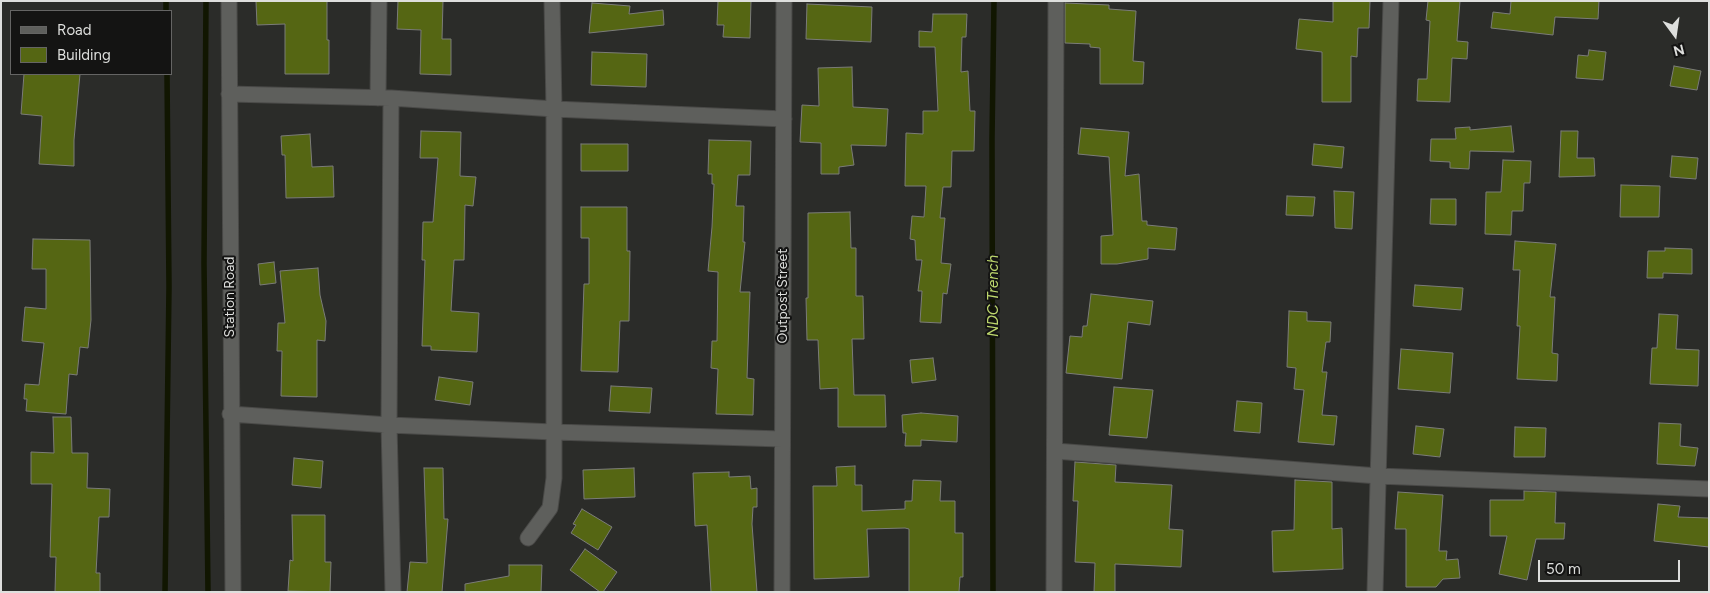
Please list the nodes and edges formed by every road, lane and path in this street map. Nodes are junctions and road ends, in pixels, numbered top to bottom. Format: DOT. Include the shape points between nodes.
graph roads {
  1 [pos="229,1"];
  2 [pos="379,1"];
  3 [pos="552,1"];
  4 [pos="784,1"];
  5 [pos="1056,1"];
  6 [pos="1391,1"];
  7 [pos="230,94"];
  8 [pos="384,98"];
  9 [pos="554,109"];
  10 [pos="784,119"];
  11 [pos="230,414"];
  12 [pos="389,425"];
  13 [pos="554,432"];
  14 [pos="782,439"];
  15 [pos="1055,451"];
  16 [pos="1378,476"];
  17 [pos="1709,488"];
  18 [pos="528,538"];
  19 [pos="233,592"];
  20 [pos="393,592"];
  21 [pos="782,592"];
  22 [pos="1054,592"];
  23 [pos="1375,592"];
  1 -- 7 [label="street, Station Road"];
  2 -- 8 [label="street"];
  3 -- 9 [label="street"];
  4 -- 10 [label="street, Outpost Street"];
  5 -- 15 [label="street"];
  6 -- 16 [label="street"];
  7 -- 8 [label="street"];
  7 -- 11 [label="street, Station Road"];
  8 -- 9 [label="street"];
  8 -- 12 [label="street"];
  9 -- 10 [label="street"];
  9 -- 13 [label="street"];
  10 -- 14 [label="street, Outpost Street"];
  11 -- 12 [label="street"];
  11 -- 19 [label="street, Station Road"];
  12 -- 13 [label="street"];
  12 -- 20 [label="street"];
  13 -- 14 [label="street"];
  13 -- 18 [label="street" via="550,508"];
  14 -- 21 [label="street, Outpost Street"];
  15 -- 16 [label="street"];
  15 -- 22 [label="street"];
  16 -- 17 [label="street"];
  16 -- 23 [label="street"];
}
